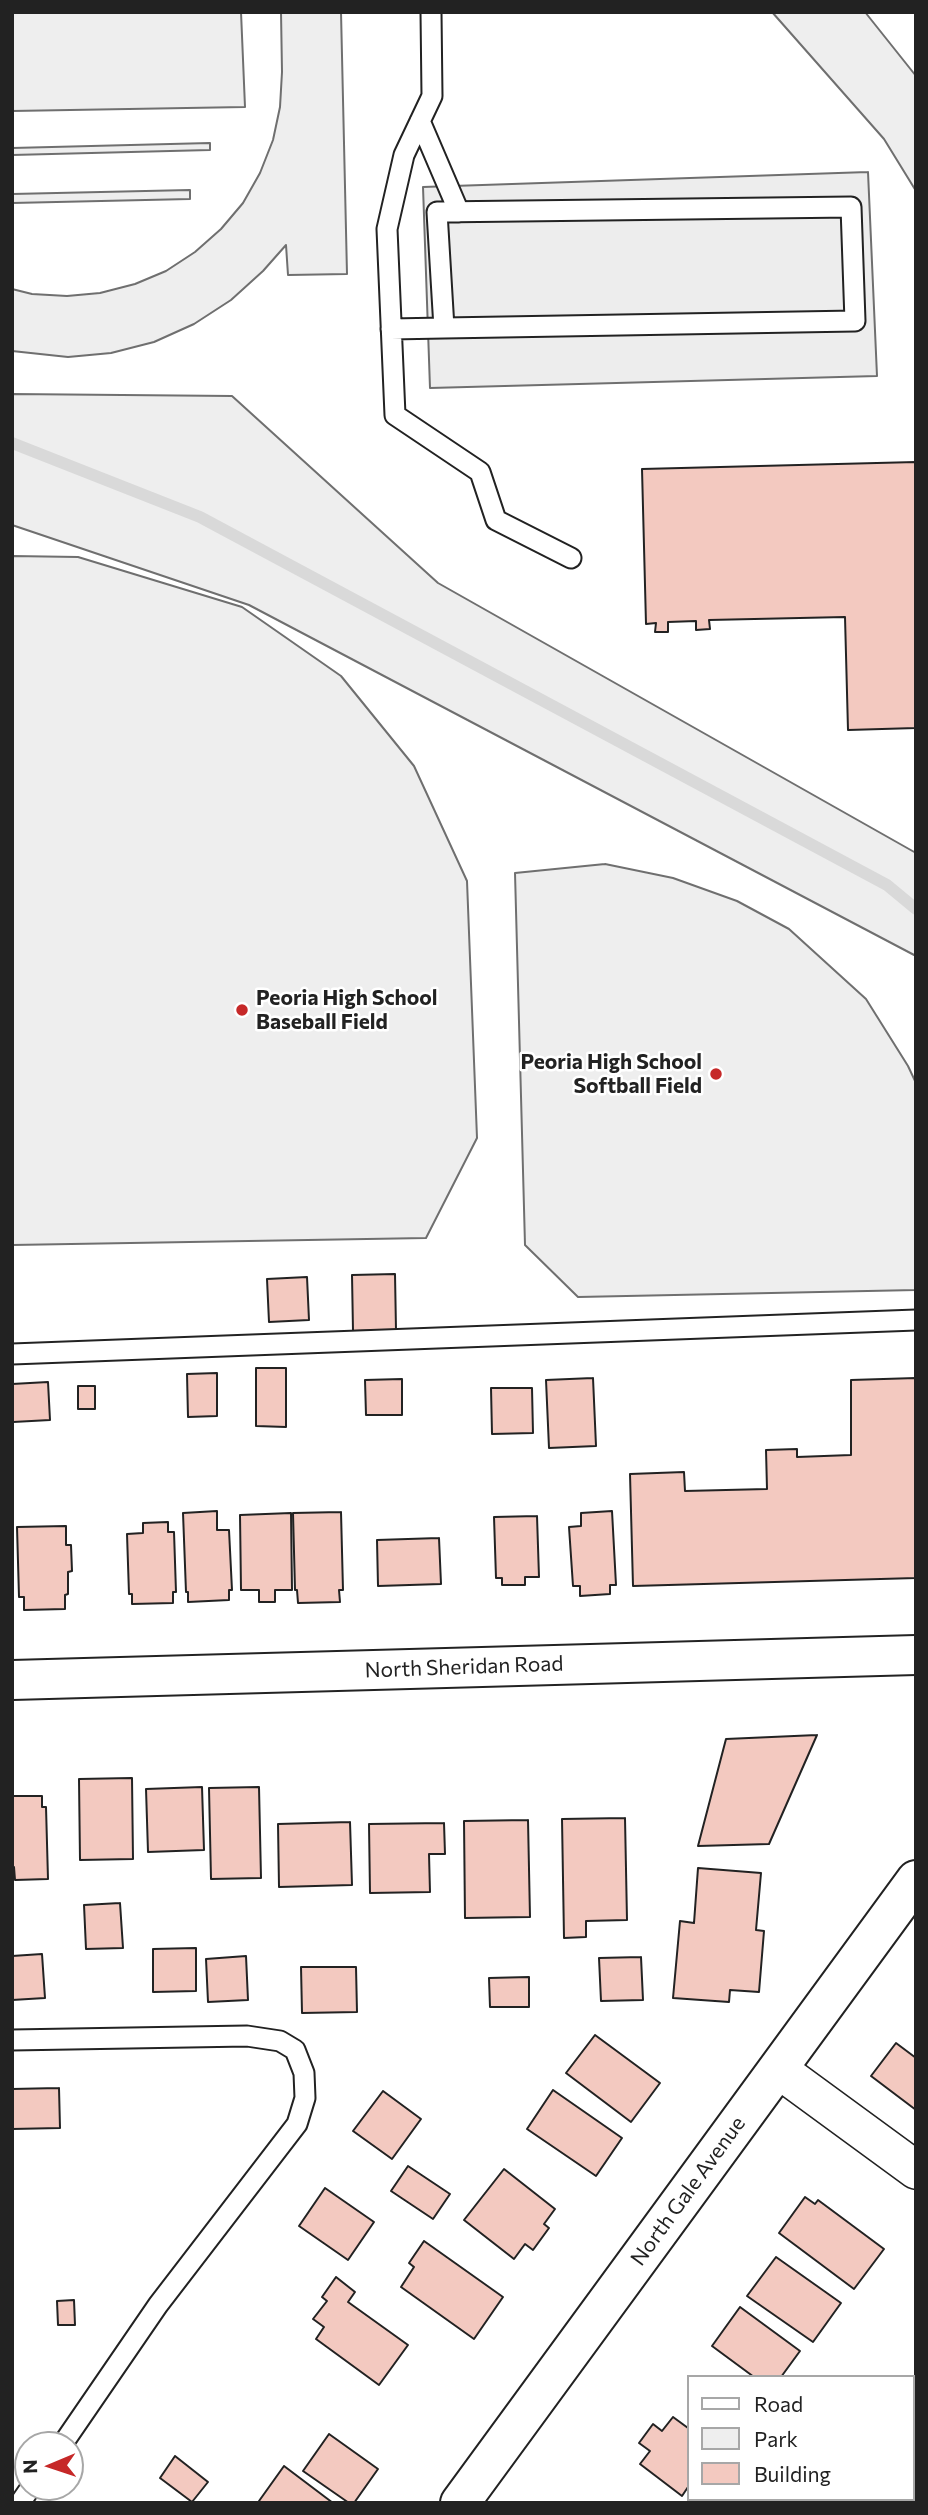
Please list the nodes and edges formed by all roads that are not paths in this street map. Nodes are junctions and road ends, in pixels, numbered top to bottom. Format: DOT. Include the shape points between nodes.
graph roads {
  1 [pos="430,12"];
  2 [pos="421,121"];
  3 [pos="459,212"];
  4 [pos="444,328"];
  5 [pos="391,329"];
  6 [pos="571,558"];
  7 [pos="916,1320"];
  8 [pos="12,1354"];
  9 [pos="916,1655"];
  10 [pos="12,1680"];
  11 [pos="916,1880"];
  12 [pos="12,2040"];
  13 [pos="778,2069"];
  14 [pos="916,2170"];
  15 [pos="72,2431"];
  16 [pos="460,2503"];
  1 -- 2 [label="lane" via="432,96"];
  2 -- 3 [label="lane"];
  2 -- 5 [label="lane" via="404,155 387,229"];
  3 -- 4 [label="lane" via="437,212"];
  3 -- 4 [label="lane" via="851,207 855,321"];
  4 -- 5 [label="lane"];
  5 -- 6 [label="lane" via="395,415 481,472 496,520"];
  7 -- 8 [label="lane"];
  9 -- 10 [label="main road, North Sheridan Road"];
  11 -- 13 [label="main road, North Gale Avenue"];
  12 -- 15 [label="lane" via="247,2036 280,2041 295,2050 304,2073 305,2098 297,2124 158,2305"];
  13 -- 14 [label="street"];
  13 -- 16 [label="main road, North Gale Avenue"];
}
